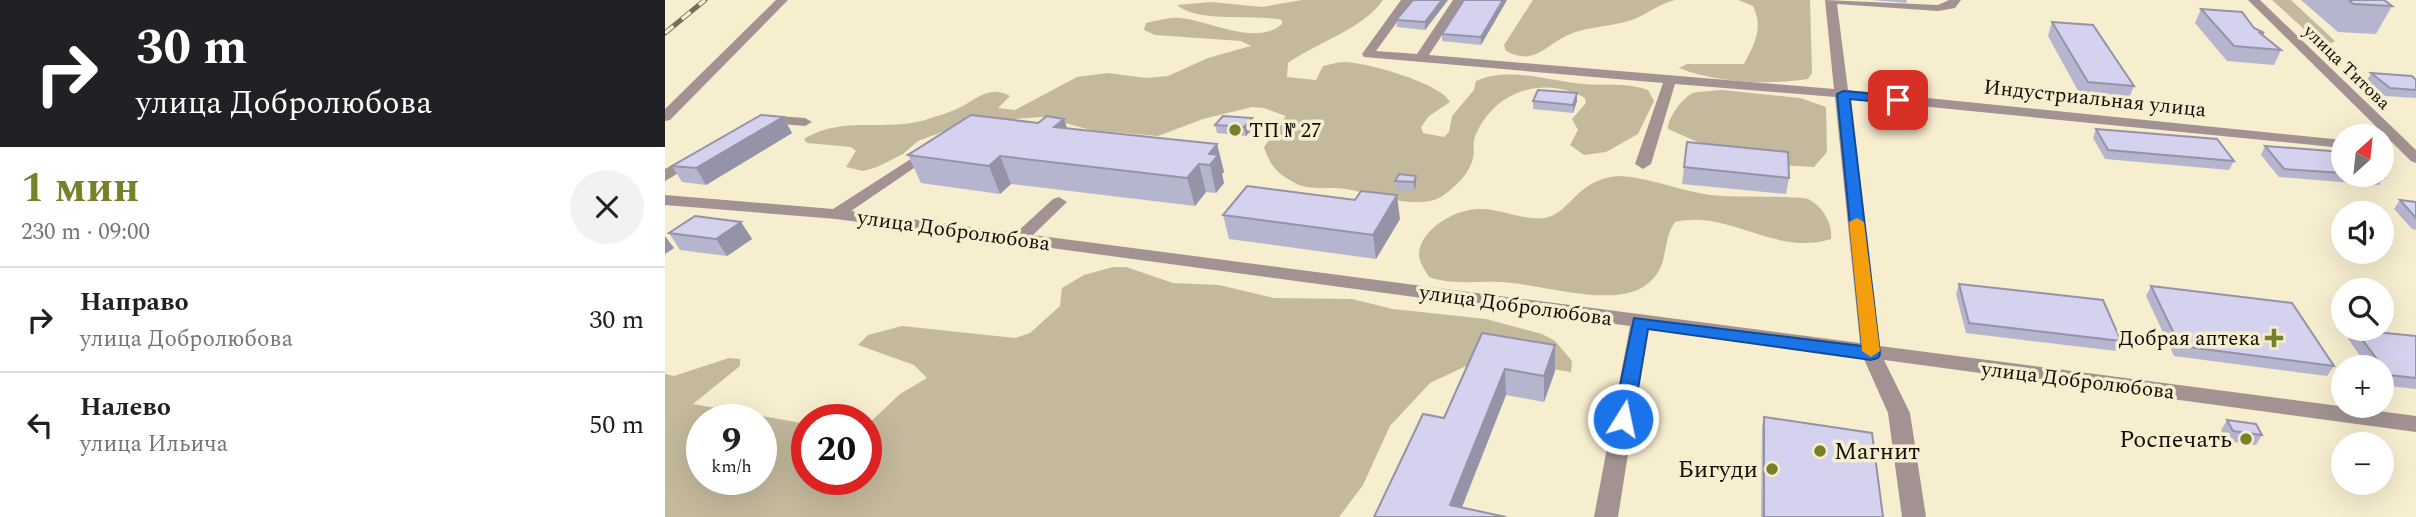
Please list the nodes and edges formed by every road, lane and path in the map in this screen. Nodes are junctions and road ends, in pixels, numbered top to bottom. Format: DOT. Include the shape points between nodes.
graph roads {
  1 [pos="782,0"];
  2 [pos="1407,0"];
  3 [pos="1459,0"];
  4 [pos="1832,0"];
  5 [pos="1955,0"];
  6 [pos="2254,0"];
  7 [pos="1420,59"];
  8 [pos="1670,80"];
  9 [pos="1843,94"];
  10 [pos="665,117"];
  11 [pos="806,122"];
  12 [pos="747,126"];
  13 [pos="2331,143"];
  14 [pos="713,146"];
  15 [pos="2394,149"];
  16 [pos="931,150"];
  17 [pos="2413,153"];
  18 [pos="1643,164"];
  19 [pos="665,176"];
  20 [pos="665,200"];
  21 [pos="1059,202"];
  22 [pos="836,214"];
  23 [pos="1019,239"];
  24 [pos="1640,322"];
  25 [pos="1871,354"];
  26 [pos="2416,424"];
  27 [pos="1606,517"];
  28 [pos="1914,517"];
  1 -- 10 [label="street"];
  2 -- 7 [label="street, Индустриальная улица" via="1368,54"];
  3 -- 7 [label="street"];
  4 -- 5 [label="street" via="1938,8 1951,6"];
  4 -- 9 [label="street"];
  6 -- 17 [label="street, улица Титова"];
  7 -- 8 [label="street, Индустриальная улица"];
  8 -- 9 [label="street, Индустриальная улица"];
  8 -- 18 [label="street"];
  9 -- 13 [label="street, Индустриальная улица"];
  9 -- 25 [label="street"];
  11 -- 12 [label="street" via="759,119"];
  14 -- 19 [label="street"];
  15 -- 17 [label="street"];
  16 -- 22 [label="street"];
  20 -- 22 [label="street, улица Добролюбова"];
  21 -- 23 [label="street"];
  22 -- 23 [label="street, улица Добролюбова"];
  23 -- 24 [label="street, улица Добролюбова"];
  24 -- 25 [label="street, улица Добролюбова"];
  24 -- 27 [label="street"];
  25 -- 26 [label="street, улица Добролюбова"];
  25 -- 28 [label="street" via="1899,413"];
}
